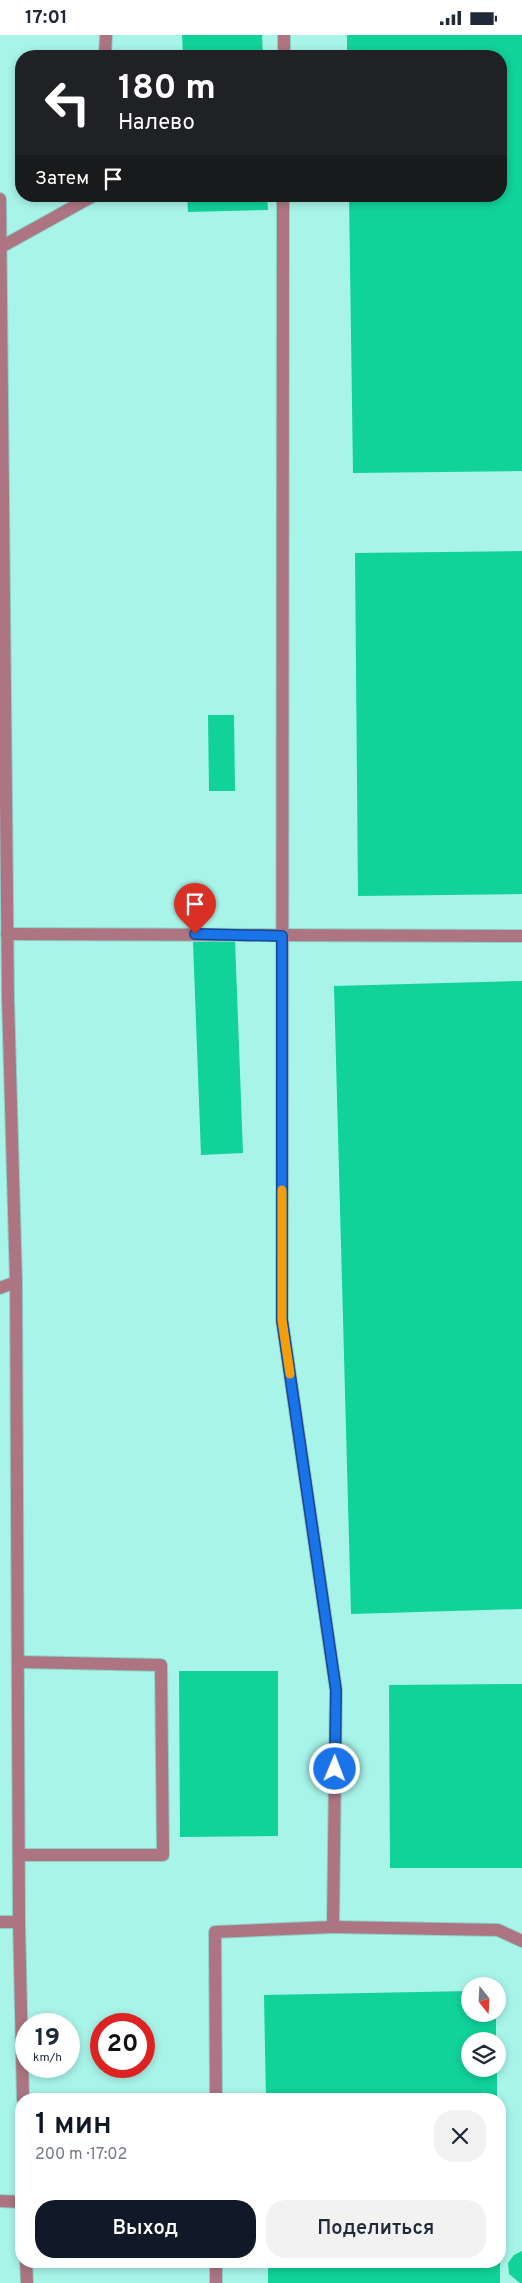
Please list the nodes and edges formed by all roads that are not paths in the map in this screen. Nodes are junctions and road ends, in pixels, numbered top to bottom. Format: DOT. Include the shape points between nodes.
graph roads {
  1 [pos="106,35"];
  2 [pos="284,35"];
  3 [pos="105,50"];
  4 [pos="284,50"];
  5 [pos="0,199"];
  6 [pos="82,202"];
  7 [pos="284,202"];
  8 [pos="1,247"];
  9 [pos="7,934"];
  10 [pos="282,936"];
  11 [pos="522,936"];
  12 [pos="16,1282"];
  13 [pos="0,1288"];
  14 [pos="19,1662"];
  15 [pos="19,1855"];
  16 [pos="0,1922"];
  17 [pos="19,1922"];
  18 [pos="333,1927"];
  19 [pos="522,1941"];
  20 [pos="23,2093"];
  21 [pos="216,2093"];
  22 [pos="0,2201"];
  23 [pos="15,2202"];
  24 [pos="26,2268"];
  25 [pos="216,2268"];
  26 [pos="27,2283"];
  27 [pos="216,2283"];
  1 -- 3 [label="street"];
  2 -- 4 [label="street"];
  5 -- 8 [label="street"];
  6 -- 8 [label="street"];
  7 -- 10 [label="street"];
  8 -- 9 [label="street"];
  9 -- 10 [label="street"];
  9 -- 12 [label="street"];
  10 -- 11 [label="street"];
  10 -- 18 [label="street" via="282,1320 336,1690"];
  12 -- 13 [label="street"];
  12 -- 14 [label="street"];
  14 -- 15 [label="street"];
  14 -- 15 [label="street" via="160,1665 164,1855"];
  15 -- 17 [label="street"];
  16 -- 17 [label="street"];
  17 -- 20 [label="street"];
  18 -- 19 [label="street" via="498,1930"];
  18 -- 21 [label="street" via="216,1932"];
  22 -- 23 [label="street"];
  24 -- 26 [label="street"];
  25 -- 27 [label="street"];
}
